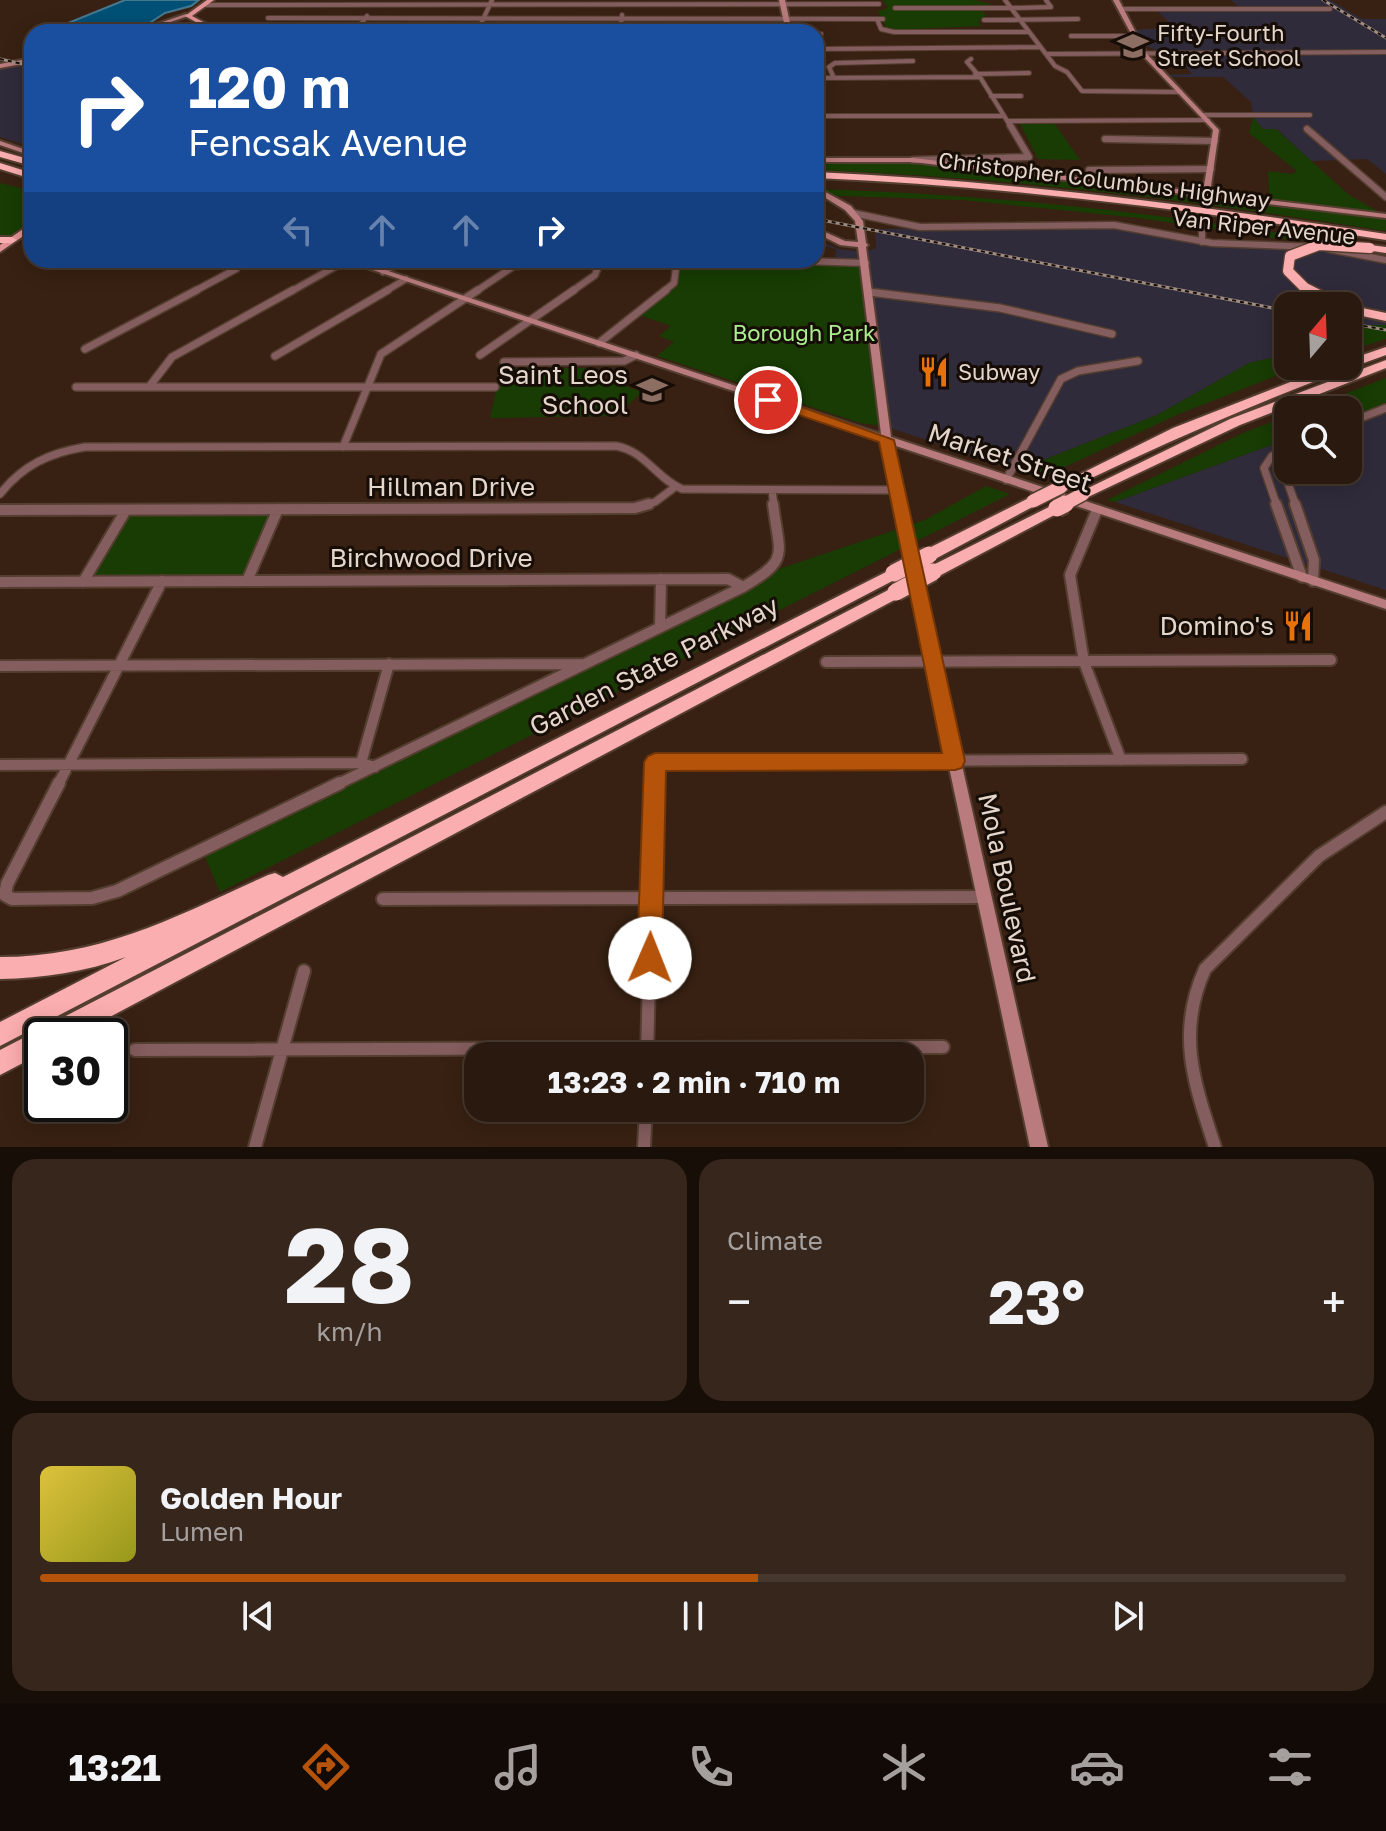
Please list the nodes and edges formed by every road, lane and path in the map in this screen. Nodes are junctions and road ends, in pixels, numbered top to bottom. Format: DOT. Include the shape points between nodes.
graph roads {
  1 [pos="1005,0"];
  2 [pos="1046,0"];
  3 [pos="1116,0"];
  4 [pos="208,2"];
  5 [pos="377,2"];
  6 [pos="491,2"];
  7 [pos="624,2"];
  8 [pos="783,2"];
  9 [pos="879,4"];
  10 [pos="895,8"];
  11 [pos="1012,8"];
  12 [pos="1121,9"];
  13 [pos="1330,9"];
  14 [pos="188,15"];
  15 [pos="268,18"];
  16 [pos="365,18"];
  17 [pos="484,18"];
  18 [pos="622,18"];
  19 [pos="786,18"];
  20 [pos="1078,19"];
  21 [pos="984,20"];
  22 [pos="1021,20"];
  23 [pos="160,24"];
  24 [pos="204,24"];
  25 [pos="361,24"];
  26 [pos="481,24"];
  27 [pos="621,24"];
  28 [pos="787,24"];
  29 [pos="1029,32"];
  30 [pos="1071,36"];
  31 [pos="1135,36"];
  32 [pos="1040,47"];
  33 [pos="824,49"];
  34 [pos="1386,52"];
  35 [pos="1144,53"];
  36 [pos="1046,54"];
  37 [pos="971,59"];
  38 [pos="913,61"];
  39 [pos="24,62"];
  40 [pos="0,66"];
  41 [pos="1029,73"];
  42 [pos="978,76"];
  43 [pos="824,78"];
  44 [pos="834,78"];
  45 [pos="1181,92"];
  46 [pos="991,96"];
  47 [pos="1021,96"];
  48 [pos="1310,115"];
  49 [pos="824,116"];
  50 [pos="1206,118"];
  51 [pos="1006,119"];
  52 [pos="1307,129"];
  53 [pos="1105,139"];
  54 [pos="1215,141"];
  55 [pos="0,143"];
  56 [pos="24,151"];
  57 [pos="0,154"];
  58 [pos="994,159"];
  59 [pos="824,160"];
  60 [pos="913,160"];
  61 [pos="24,161"];
  62 [pos="1084,163"];
  63 [pos="0,166"];
  64 [pos="1211,169"];
  65 [pos="993,170"];
  66 [pos="1089,170"];
  67 [pos="24,174"];
  68 [pos="0,178"];
  69 [pos="824,181"];
  70 [pos="824,181"];
  71 [pos="1098,182"];
  72 [pos="24,184"];
  73 [pos="824,187"];
  74 [pos="1206,196"];
  75 [pos="1386,197"];
  76 [pos="853,213"];
  77 [pos="1386,216"];
  78 [pos="1123,217"];
  79 [pos="1259,217"];
  80 [pos="1202,226"];
  81 [pos="1131,227"];
  82 [pos="24,230"];
  83 [pos="1386,230"];
  84 [pos="824,234"];
  85 [pos="1386,237"];
  86 [pos="6,240"];
  87 [pos="1202,242"];
  88 [pos="864,245"];
  89 [pos="1386,247"];
  90 [pos="0,249"];
  91 [pos="1386,260"];
  92 [pos="824,262"];
  93 [pos="866,263"];
  94 [pos="236,268"];
  95 [pos="333,268"];
  96 [pos="371,268"];
  97 [pos="390,268"];
  98 [pos="512,268"];
  99 [pos="598,268"];
  100 [pos="676,268"];
  101 [pos="383,272"];
  102 [pos="406,279"];
  103 [pos="869,292"];
  104 [pos="1308,292"];
  105 [pos="466,299"];
  106 [pos="1362,312"];
  107 [pos="1386,317"];
  108 [pos="530,320"];
  109 [pos="1112,334"];
  110 [pos="599,343"];
  111 [pos="85,349"];
  112 [pos="1386,351"];
  113 [pos="480,355"];
  114 [pos="636,355"];
  115 [pos="275,356"];
  116 [pos="1362,359"];
  117 [pos="1138,361"];
  118 [pos="504,362"];
  119 [pos="1386,364"];
  120 [pos="1307,380"];
  121 [pos="76,387"];
  122 [pos="149,387"];
  123 [pos="366,387"];
  124 [pos="495,387"];
  125 [pos="1386,408"];
  126 [pos="1362,417"];
  127 [pos="886,440"];
  128 [pos="343,447"];
  129 [pos="1274,455"];
  130 [pos="1006,480"];
  131 [pos="1288,484"];
  132 [pos="675,487"];
  133 [pos="772,490"];
  134 [pos="895,490"];
  135 [pos="0,494"];
  136 [pos="278,509"];
  137 [pos="0,510"];
  138 [pos="126,510"];
  139 [pos="1097,510"];
  140 [pos="661,579"];
  141 [pos="1307,579"];
  142 [pos="162,581"];
  143 [pos="247,581"];
  144 [pos="0,582"];
  145 [pos="83,582"];
  146 [pos="895,582"];
  147 [pos="743,587"];
  148 [pos="1386,605"];
  149 [pos="660,627"];
  150 [pos="1331,660"];
  151 [pos="826,662"];
  152 [pos="933,662"];
  153 [pos="1084,662"];
  154 [pos="389,664"];
  155 [pos="587,664"];
  156 [pos="0,666"];
  157 [pos="119,666"];
  158 [pos="1242,759"];
  159 [pos="1121,760"];
  160 [pos="955,761"];
  161 [pos="361,763"];
  162 [pos="69,764"];
  163 [pos="0,765"];
  164 [pos="375,767"];
  165 [pos="1386,812"];
  166 [pos="430,813"];
  167 [pos="984,897"];
  168 [pos="651,898"];
  169 [pos="383,899"];
  170 [pos="0,968"];
  171 [pos="304,971"];
  172 [pos="84,1018"];
  173 [pos="0,1034"];
  174 [pos="648,1042"];
  175 [pos="924,1047"];
  176 [pos="943,1047"];
  177 [pos="24,1050"];
  178 [pos="135,1050"];
  179 [pos="282,1050"];
  180 [pos="464,1051"];
  181 [pos="0,1063"];
  182 [pos="645,1122"];
  183 [pos="255,1147"];
  184 [pos="644,1147"];
  185 [pos="1039,1147"];
  186 [pos="1215,1147"];
  1 -- 11 [label="street"];
  2 -- 11 [label="street" via="1049,8"];
  3 -- 12 [label="street"];
  4 -- 5 [label="street"];
  4 -- 14 [label="main road"];
  5 -- 6 [label="street"];
  5 -- 16 [label="street"];
  6 -- 7 [label="street"];
  6 -- 17 [label="street"];
  7 -- 8 [label="street"];
  7 -- 18 [label="street"];
  8 -- 9 [label="street"];
  8 -- 19 [label="street"];
  10 -- 11 [label="street"];
  11 -- 22 [label="street"];
  12 -- 13 [label="street"];
  12 -- 31 [label="street"];
  14 -- 23 [label="street"];
  14 -- 24 [label="main road"];
  15 -- 16 [label="street"];
  16 -- 17 [label="street"];
  16 -- 25 [label="street"];
  17 -- 18 [label="street"];
  17 -- 26 [label="street"];
  18 -- 19 [label="street"];
  18 -- 27 [label="street"];
  19 -- 28 [label="street"];
  19 -- 29 [label="street" via="880,19 881,28 894,32"];
  20 -- 22 [label="street"];
  21 -- 22 [label="street"];
  22 -- 29 [label="street"];
  29 -- 32 [label="street"];
  30 -- 31 [label="street"];
  31 -- 35 [label="street"];
  32 -- 33 [label="street"];
  32 -- 36 [label="street"];
  34 -- 35 [label="street"];
  35 -- 36 [label="street"];
  35 -- 45 [label="street"];
  36 -- 45 [label="street" via="1082,91"];
  37 -- 42 [label="street" via="967,62"];
  38 -- 44 [label="street" via="835,63 829,67"];
  39 -- 40 [label="street"];
  41 -- 42 [label="street"];
  42 -- 44 [label="street"];
  42 -- 46 [label="street"];
  43 -- 44 [label="street"];
  45 -- 50 [label="street"];
  46 -- 47 [label="street"];
  46 -- 51 [label="street"];
  48 -- 50 [label="street"];
  49 -- 51 [label="street"];
  50 -- 51 [label="street"];
  50 -- 54 [label="street" via="1216,130"];
  51 -- 58 [label="street" via="1028,159"];
  52 -- 75 [label="street"];
  53 -- 54 [label="street"];
  54 -- 64 [label="street"];
  55 -- 56 [label="street"];
  57 -- 61 [label="highway"];
  58 -- 60 [label="street"];
  58 -- 65 [label="street"];
  59 -- 60 [label="street"];
  60 -- 65 [label="street"];
  62 -- 66 [label="street"];
  63 -- 67 [label="highway"];
  64 -- 66 [label="street"];
  64 -- 74 [label="street"];
  65 -- 71 [label="street"];
  66 -- 71 [label="street"];
  68 -- 72 [label="highway"];
  69 -- 79 [label="highway, Christopher Columbus Highway" via="1032,188"];
  70 -- 89 [label="highway, Christopher Columbus Highway" via="1099,202"];
  71 -- 74 [label="street"];
  73 -- 76 [label="street"];
  74 -- 77 [label="street"];
  76 -- 81 [label="street, Van Riper Avenue" via="920,227"];
  76 -- 88 [label="street, Mola Boulevard"];
  78 -- 81 [label="street"];
  79 -- 83 [label="highway"];
  79 -- 85 [label="highway, Christopher Columbus Highway"];
  80 -- 87 [label="street"];
  81 -- 87 [label="street, Van Riper Avenue"];
  82 -- 86 [label="main road"];
  84 -- 88 [label="street"];
  86 -- 90 [label="main road"];
  87 -- 91 [label="street, Van Riper Avenue" via="1302,244"];
  88 -- 93 [label="street, Mola Boulevard"];
  89 -- 104 [label="highway, bridge" via="1319,245 1290,256 1288,271"];
  92 -- 93 [label="street"];
  93 -- 103 [label="street, Mola Boulevard"];
  94 -- 111 [label="street"];
  95 -- 122 [label="street" via="172,357"];
  96 -- 101 [label="street, Market Street"];
  97 -- 101 [label="street"];
  98 -- 105 [label="street"];
  99 -- 108 [label="street"];
  100 -- 110 [label="street" via="674,283"];
  101 -- 102 [label="street, Market Street"];
  102 -- 105 [label="street, Market Street"];
  102 -- 115 [label="street"];
  103 -- 109 [label="street" via="1000,308"];
  103 -- 127 [label="street, Mola Boulevard"];
  105 -- 108 [label="street, Market Street"];
  105 -- 123 [label="street" via="381,354"];
  106 -- 107 [label="highway"];
  108 -- 110 [label="street, Market Street"];
  108 -- 113 [label="street"];
  110 -- 114 [label="street, Market Street"];
  112 -- 116 [label="highway"];
  114 -- 118 [label="street" via="624,361"];
  114 -- 127 [label="street, Market Street"];
  117 -- 130 [label="street" via="1061,379"];
  119 -- 146 [label="highway, Garden State Parkway, bridge" via="1235,422 933,572"];
  120 -- 146 [label="highway, Garden State Parkway, bridge" via="1178,431 1061,487 929,555"];
  121 -- 122 [label="street"];
  122 -- 123 [label="street"];
  123 -- 124 [label="street"];
  123 -- 128 [label="street"];
  125 -- 126 [label="street"];
  127 -- 130 [label="street, Market Street"];
  127 -- 134 [label="street, Mola Boulevard"];
  128 -- 132 [label="street" via="626,446 641,453"];
  128 -- 135 [label="street" via="66,449 34,460"];
  129 -- 141 [label="street" via="1264,468"];
  130 -- 139 [label="street, Market Street"];
  131 -- 141 [label="street" via="1314,560"];
  132 -- 133 [label="street"];
  132 -- 136 [label="street, Hillman Drive" via="635,508"];
  133 -- 134 [label="street"];
  133 -- 147 [label="street" via="779,558 771,571"];
  134 -- 152 [label="street, Mola Boulevard"];
  136 -- 138 [label="street, Hillman Drive"];
  136 -- 143 [label="street"];
  137 -- 138 [label="street, Hillman Drive"];
  138 -- 145 [label="street"];
  139 -- 141 [label="street, Market Street"];
  139 -- 153 [label="street" via="1070,575"];
  140 -- 143 [label="street, Birchwood Drive"];
  140 -- 147 [label="street, Birchwood Drive" via="728,579"];
  140 -- 149 [label="street"];
  141 -- 148 [label="street, Market Street"];
  142 -- 143 [label="street, Birchwood Drive"];
  142 -- 145 [label="street, Birchwood Drive"];
  142 -- 157 [label="street"];
  144 -- 145 [label="street, Birchwood Drive"];
  146 -- 166 [label="highway, Garden State Parkway"];
  146 -- 172 [label="highway, Garden State Parkway"];
  147 -- 149 [label="street"];
  149 -- 155 [label="street"];
  150 -- 153 [label="street"];
  151 -- 152 [label="street"];
  152 -- 153 [label="street"];
  152 -- 160 [label="street, Mola Boulevard"];
  153 -- 159 [label="street"];
  154 -- 155 [label="street"];
  154 -- 157 [label="street"];
  154 -- 161 [label="street"];
  155 -- 164 [label="street"];
  156 -- 157 [label="street"];
  157 -- 162 [label="street"];
  158 -- 159 [label="street"];
  159 -- 160 [label="street"];
  160 -- 167 [label="street, Mola Boulevard"];
  160 -- 168 [label="street" via="655,762"];
  161 -- 162 [label="street"];
  161 -- 164 [label="street"];
  162 -- 163 [label="street"];
  162 -- 164 [label="street" via="7,884 5,895 12,899 92,898 139,881"];
  165 -- 186 [label="street" via="1319,856 1196,984 1187,1048"];
  166 -- 170 [label="highway" via="112,952 45,967"];
  166 -- 173 [label="highway, Garden State Parkway"];
  167 -- 168 [label="street"];
  167 -- 185 [label="street, Mola Boulevard"];
  168 -- 169 [label="street"];
  168 -- 174 [label="street"];
  171 -- 179 [label="street"];
  175 -- 176 [label="street"];
  177 -- 181 [label="highway"];
  178 -- 179 [label="street"];
  179 -- 180 [label="street"];
  179 -- 183 [label="street"];
  182 -- 184 [label="street"];
}
